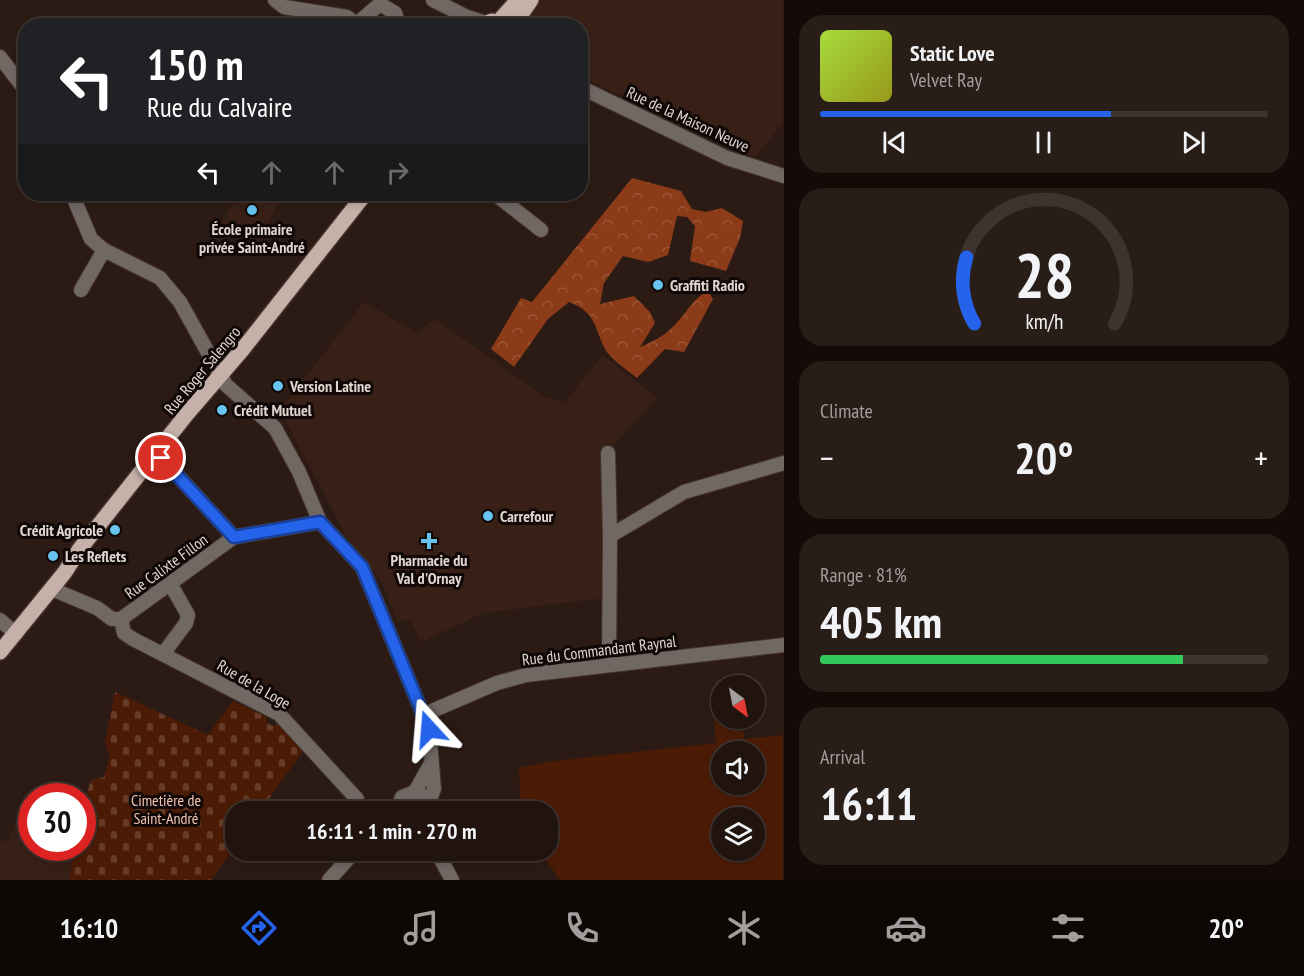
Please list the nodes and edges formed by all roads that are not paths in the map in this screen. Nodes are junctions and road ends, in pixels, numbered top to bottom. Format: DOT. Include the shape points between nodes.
graph roads {
  1 [pos="275,0"];
  2 [pos="518,0"];
  3 [pos="531,0"];
  4 [pos="435,1"];
  5 [pos="380,2"];
  6 [pos="349,18"];
  7 [pos="362,18"];
  8 [pos="396,18"];
  9 [pos="452,18"];
  10 [pos="480,18"];
  11 [pos="502,18"];
  12 [pos="505,18"];
  13 [pos="0,57"];
  14 [pos="18,81"];
  15 [pos="588,91"];
  16 [pos="783,176"];
  17 [pos="75,201"];
  18 [pos="359,201"];
  19 [pos="504,201"];
  20 [pos="542,230"];
  21 [pos="104,250"];
  22 [pos="81,290"];
  23 [pos="221,375"];
  24 [pos="157,453"];
  25 [pos="608,453"];
  26 [pos="783,463"];
  27 [pos="320,522"];
  28 [pos="610,536"];
  29 [pos="234,537"];
  30 [pos="171,585"];
  31 [pos="52,589"];
  32 [pos="121,619"];
  33 [pos="0,620"];
  34 [pos="16,634"];
  35 [pos="783,645"];
  36 [pos="0,652"];
  37 [pos="163,654"];
  38 [pos="609,664"];
  39 [pos="425,714"];
  40 [pos="430,765"];
  41 [pos="415,792"];
  42 [pos="357,799"];
  43 [pos="401,801"];
  44 [pos="427,801"];
  45 [pos="431,801"];
  46 [pos="346,861"];
  47 [pos="442,861"];
  48 [pos="329,880"];
  49 [pos="452,880"];
  1 -- 6 [label="street" via="284,7"];
  2 -- 11 [label="main road"];
  3 -- 12 [label="main road"];
  4 -- 9 [label="street"];
  4 -- 10 [label="street"];
  5 -- 7 [label="street"];
  5 -- 8 [label="street"];
  13 -- 14 [label="street"];
  15 -- 16 [label="street, Rue de la Maison Neuve" via="727,158"];
  17 -- 21 [label="street" via="88,234"];
  18 -- 23 [label="main road, Rue Roger Salengro"];
  19 -- 20 [label="street"];
  21 -- 22 [label="street"];
  21 -- 23 [label="street" via="151,272 168,285"];
  23 -- 24 [label="main road, Rue Roger Salengro"];
  23 -- 27 [label="street" via="226,385 275,428 299,471"];
  24 -- 29 [label="street"];
  24 -- 31 [label="main road, Rue Roger Salengro"];
  25 -- 28 [label="street"];
  26 -- 28 [label="street" via="684,492"];
  27 -- 29 [label="street"];
  27 -- 39 [label="street" via="362,567"];
  28 -- 38 [label="street"];
  29 -- 30 [label="street, Rue Calixte Fillon"];
  30 -- 32 [label="street, Rue Calixte Fillon"];
  30 -- 37 [label="street" via="188,615"];
  31 -- 32 [label="street, Rue Calixte Fillon" via="97,608 112,619"];
  31 -- 34 [label="main road, Rue Roger Salengro"];
  32 -- 37 [label="street, Rue de la Loge" via="124,633"];
  33 -- 34 [label="street"];
  34 -- 36 [label="main road, Rue Roger Salengro"];
  35 -- 38 [label="street, Rue du Commandant Raynal"];
  37 -- 42 [label="street, Rue de la Loge" via="279,714"];
  38 -- 39 [label="street, Rue du Commandant Raynal" via="526,675"];
  39 -- 40 [label="street"];
  40 -- 41 [label="street"];
  40 -- 45 [label="street" via="434,789"];
  41 -- 43 [label="street" via="406,794"];
  41 -- 44 [label="street"];
  46 -- 48 [label="street"];
  47 -- 49 [label="street"];
}
